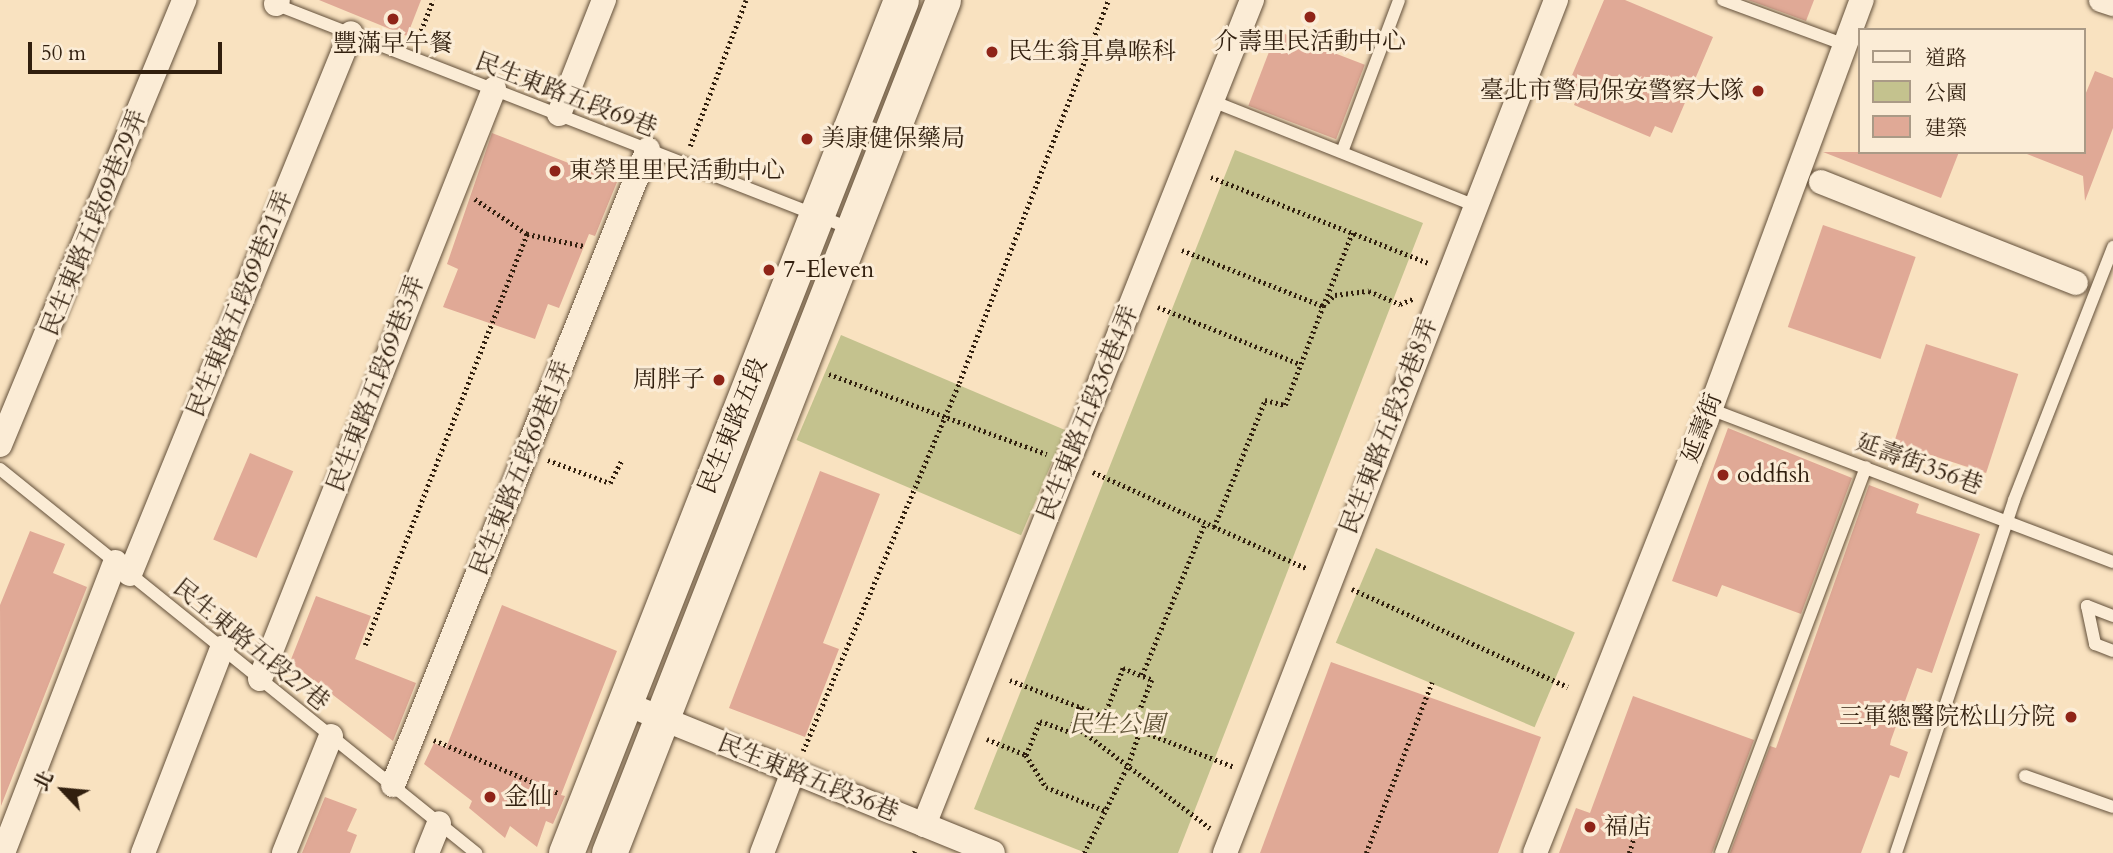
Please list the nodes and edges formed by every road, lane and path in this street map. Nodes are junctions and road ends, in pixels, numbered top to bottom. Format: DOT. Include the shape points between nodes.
graph roads {
  1 [pos="184,0"];
  2 [pos="433,0"];
  3 [pos="604,0"];
  4 [pos="746,0"];
  5 [pos="901,0"];
  6 [pos="943,0"];
  7 [pos="1108,0"];
  8 [pos="1252,0"];
  9 [pos="1399,0"];
  10 [pos="1556,0"];
  11 [pos="1723,0"];
  12 [pos="1862,0"];
  13 [pos="2101,0"];
  14 [pos="273,1"];
  15 [pos="2113,5"];
  16 [pos="351,33"];
  17 [pos="1845,45"];
  18 [pos="411,57"];
  19 [pos="494,89"];
  20 [pos="1212,101"];
  21 [pos="559,114"];
  22 [pos="648,149"];
  23 [pos="1342,152"];
  24 [pos="684,163"];
  25 [pos="1211,177"];
  26 [pos="1821,183"];
  27 [pos="452,189"];
  28 [pos="1475,205"];
  29 [pos="817,215"];
  30 [pos="852,229"];
  31 [pos="1352,233"];
  32 [pos="527,234"];
  33 [pos="2113,247"];
  34 [pos="1182,250"];
  35 [pos="608,251"];
  36 [pos="1429,263"];
  37 [pos="2076,283"];
  38 [pos="1416,297"];
  39 [pos="1323,306"];
  40 [pos="1158,307"];
  41 [pos="1300,365"];
  42 [pos="818,370"];
  43 [pos="1710,409"];
  44 [pos="943,418"];
  45 [pos="0,445"];
  46 [pos="528,452"];
  47 [pos="1054,457"];
  48 [pos="622,459"];
  49 [pos="1866,467"];
  50 [pos="0,470"];
  51 [pos="1093,471"];
  52 [pos="2008,520"];
  53 [pos="1205,523"];
  54 [pos="1214,527"];
  55 [pos="2113,562"];
  56 [pos="122,568"];
  57 [pos="1312,571"];
  58 [pos="1347,587"];
  59 [pos="2113,616"];
  60 [pos="365,645"];
  61 [pos="222,648"];
  62 [pos="2113,651"];
  63 [pos="1142,675"];
  64 [pos="260,679"];
  65 [pos="1010,680"];
  66 [pos="1432,682"];
  67 [pos="1568,687"];
  68 [pos="624,704"];
  69 [pos="1080,707"];
  70 [pos="1104,716"];
  71 [pos="662,719"];
  72 [pos="1073,724"];
  73 [pos="1133,727"];
  74 [pos="1140,730"];
  75 [pos="416,732"];
  76 [pos="331,736"];
  77 [pos="987,739"];
  78 [pos="1026,755"];
  79 [pos="797,763"];
  80 [pos="1128,765"];
  81 [pos="1238,768"];
  82 [pos="2025,776"];
  83 [pos="393,785"];
  84 [pos="566,796"];
  85 [pos="2113,807"];
  86 [pos="1106,811"];
  87 [pos="439,823"];
  88 [pos="924,825"];
  89 [pos="1214,831"];
  90 [pos="1635,834"];
  91 [pos="3,853"];
  92 [pos="143,853"];
  93 [pos="284,853"];
  94 [pos="427,853"];
  95 [pos="476,853"];
  96 [pos="566,853"];
  97 [pos="609,853"];
  98 [pos="762,853"];
  99 [pos="993,853"];
  100 [pos="1084,853"];
  101 [pos="1225,853"];
  102 [pos="1366,853"];
  103 [pos="1535,853"];
  104 [pos="1629,853"];
  105 [pos="1721,853"];
  106 [pos="1896,853"];
  1 -- 45 [label="street, 民生東路五段69巷29弄"];
  2 -- 18 [label="path"];
  3 -- 21 [label="street"];
  4 -- 24 [label="path"];
  5 -- 29 [label="street, 民生東路五段"];
  6 -- 30 [label="street, 民生東路五段"];
  7 -- 44 [label="path"];
  8 -- 20 [label="street, 民生東路五段36巷4弄"];
  9 -- 23 [label="lane"];
  10 -- 28 [label="street, 民生東路五段36巷8弄"];
  11 -- 17 [label="lane"];
  12 -- 17 [label="street, 延壽街"];
  13 -- 15 [label="street"];
  14 -- 16 [label="lane, 民生東路五段69巷"];
  16 -- 18 [label="lane, 民生東路五段69巷"];
  16 -- 56 [label="street, 民生東路五段69巷21弄"];
  17 -- 43 [label="street, 延壽街"];
  18 -- 19 [label="lane, 民生東路五段69巷"];
  19 -- 21 [label="lane, 民生東路五段69巷"];
  19 -- 27 [label="street, 民生東路五段69巷3弄"];
  20 -- 23 [label="lane"];
  20 -- 88 [label="street, 民生東路五段36巷4弄"];
  21 -- 22 [label="lane, 民生東路五段69巷"];
  22 -- 24 [label="lane, 民生東路五段69巷"];
  22 -- 35 [label="street, 民生東路五段69巷1弄"];
  23 -- 28 [label="lane"];
  24 -- 29 [label="lane, 民生東路五段69巷"];
  25 -- 31 [label="path"];
  26 -- 37 [label="street"];
  27 -- 32 [label="path"];
  27 -- 64 [label="street, 民生東路五段69巷3弄"];
  28 -- 101 [label="street, 民生東路五段36巷8弄"];
  29 -- 30 [label="lane, 民生東路五段69巷"];
  29 -- 68 [label="street, 民生東路五段"];
  30 -- 71 [label="street, 民生東路五段"];
  31 -- 36 [label="path"];
  31 -- 39 [label="path"];
  32 -- 35 [label="path"];
  32 -- 60 [label="path"];
  33 -- 52 [label="lane"];
  34 -- 39 [label="path"];
  35 -- 46 [label="street, 民生東路五段69巷1弄"];
  38 -- 39 [label="path" via="1400,303 1369,291 1335,295"];
  39 -- 41 [label="path"];
  40 -- 41 [label="path"];
  41 -- 54 [label="path" via="1285,405 1265,400"];
  42 -- 44 [label="path"];
  43 -- 49 [label="lane, 延壽街356巷"];
  43 -- 103 [label="street, 延壽街"];
  44 -- 47 [label="path"];
  44 -- 79 [label="path"];
  46 -- 48 [label="path" via="610,483"];
  46 -- 75 [label="street, 民生東路五段69巷1弄"];
  49 -- 52 [label="lane, 延壽街356巷"];
  49 -- 105 [label="lane"];
  50 -- 56 [label="lane, 民生東路五段27巷"];
  51 -- 53 [label="path"];
  52 -- 55 [label="lane, 延壽街356巷"];
  52 -- 106 [label="lane"];
  53 -- 54 [label="path"];
  53 -- 63 [label="path"];
  54 -- 57 [label="path"];
  56 -- 61 [label="lane, 民生東路五段27巷"];
  56 -- 91 [label="street, 民生東路五段69巷21弄"];
  58 -- 67 [label="path"];
  59 -- 62 [label="lane" via="2087,606 2095,644"];
  61 -- 64 [label="lane, 民生東路五段27巷"];
  61 -- 92 [label="street"];
  63 -- 70 [label="path" via="1123,668"];
  63 -- 73 [label="path" via="1152,680"];
  64 -- 76 [label="lane, 民生東路五段27巷"];
  65 -- 69 [label="path"];
  66 -- 102 [label="path"];
  68 -- 71 [label="street, 民生東路五段36巷"];
  68 -- 96 [label="street, 民生東路五段"];
  69 -- 70 [label="path"];
  69 -- 72 [label="path"];
  70 -- 73 [label="path"];
  71 -- 79 [label="street, 民生東路五段36巷"];
  71 -- 97 [label="street, 民生東路五段"];
  72 -- 78 [label="path" via="1070,732 1040,721"];
  72 -- 80 [label="path"];
  73 -- 74 [label="path"];
  74 -- 80 [label="path"];
  74 -- 81 [label="path"];
  75 -- 83 [label="street, 民生東路五段69巷1弄"];
  75 -- 84 [label="path"];
  76 -- 83 [label="lane, 民生東路五段27巷"];
  76 -- 93 [label="street"];
  77 -- 78 [label="path"];
  78 -- 86 [label="path" via="1046,787"];
  79 -- 88 [label="street, 民生東路五段36巷"];
  79 -- 98 [label="street"];
  80 -- 86 [label="path"];
  80 -- 89 [label="path"];
  82 -- 85 [label="lane"];
  83 -- 87 [label="lane, 民生東路五段27巷"];
  86 -- 100 [label="path"];
  87 -- 94 [label="street"];
  87 -- 95 [label="lane, 民生東路五段27巷"];
  88 -- 99 [label="street, 民生東路五段36巷"];
  90 -- 104 [label="path"];
}
